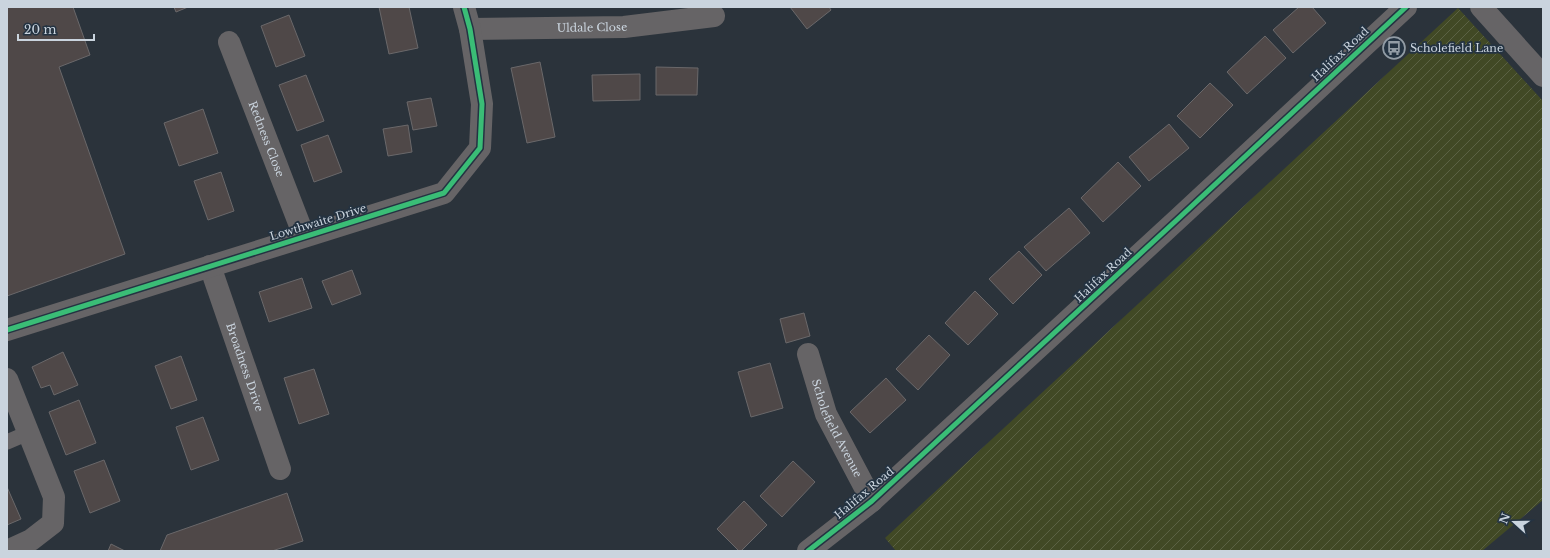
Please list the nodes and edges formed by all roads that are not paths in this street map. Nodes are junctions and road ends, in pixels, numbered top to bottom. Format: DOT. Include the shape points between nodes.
graph roads {
  1 [pos="464,7"];
  2 [pos="1481,7"];
  3 [pos="1400,10"];
  4 [pos="714,16"];
  5 [pos="470,28"];
  6 [pos="229,42"];
  7 [pos="1543,76"];
  8 [pos="304,236"];
  9 [pos="210,266"];
  10 [pos="7,330"];
  11 [pos="808,354"];
  12 [pos="7,379"];
  13 [pos="28,433"];
  14 [pos="7,442"];
  15 [pos="280,468"];
  16 [pos="872,500"];
  17 [pos="7,551"];
  18 [pos="808,551"];
  1 -- 5 [label="street, Lowthwaite Drive"];
  2 -- 7 [label="street"];
  3 -- 16 [label="street, Halifax Road" via="1180,217"];
  4 -- 5 [label="street, Uldale Close" via="624,27"];
  5 -- 8 [label="street, Lowthwaite Drive" via="482,104 480,148 444,193"];
  6 -- 8 [label="street, Redness Close"];
  8 -- 9 [label="street, Lowthwaite Drive"];
  9 -- 10 [label="street, Lowthwaite Drive"];
  9 -- 15 [label="street, Broadness Drive"];
  11 -- 16 [label="street, Scholefield Avenue" via="826,414"];
  12 -- 13 [label="street"];
  13 -- 14 [label="lane"];
  13 -- 17 [label="street" via="54,497 53,523 32,540"];
  16 -- 18 [label="street, Halifax Road"];
}
